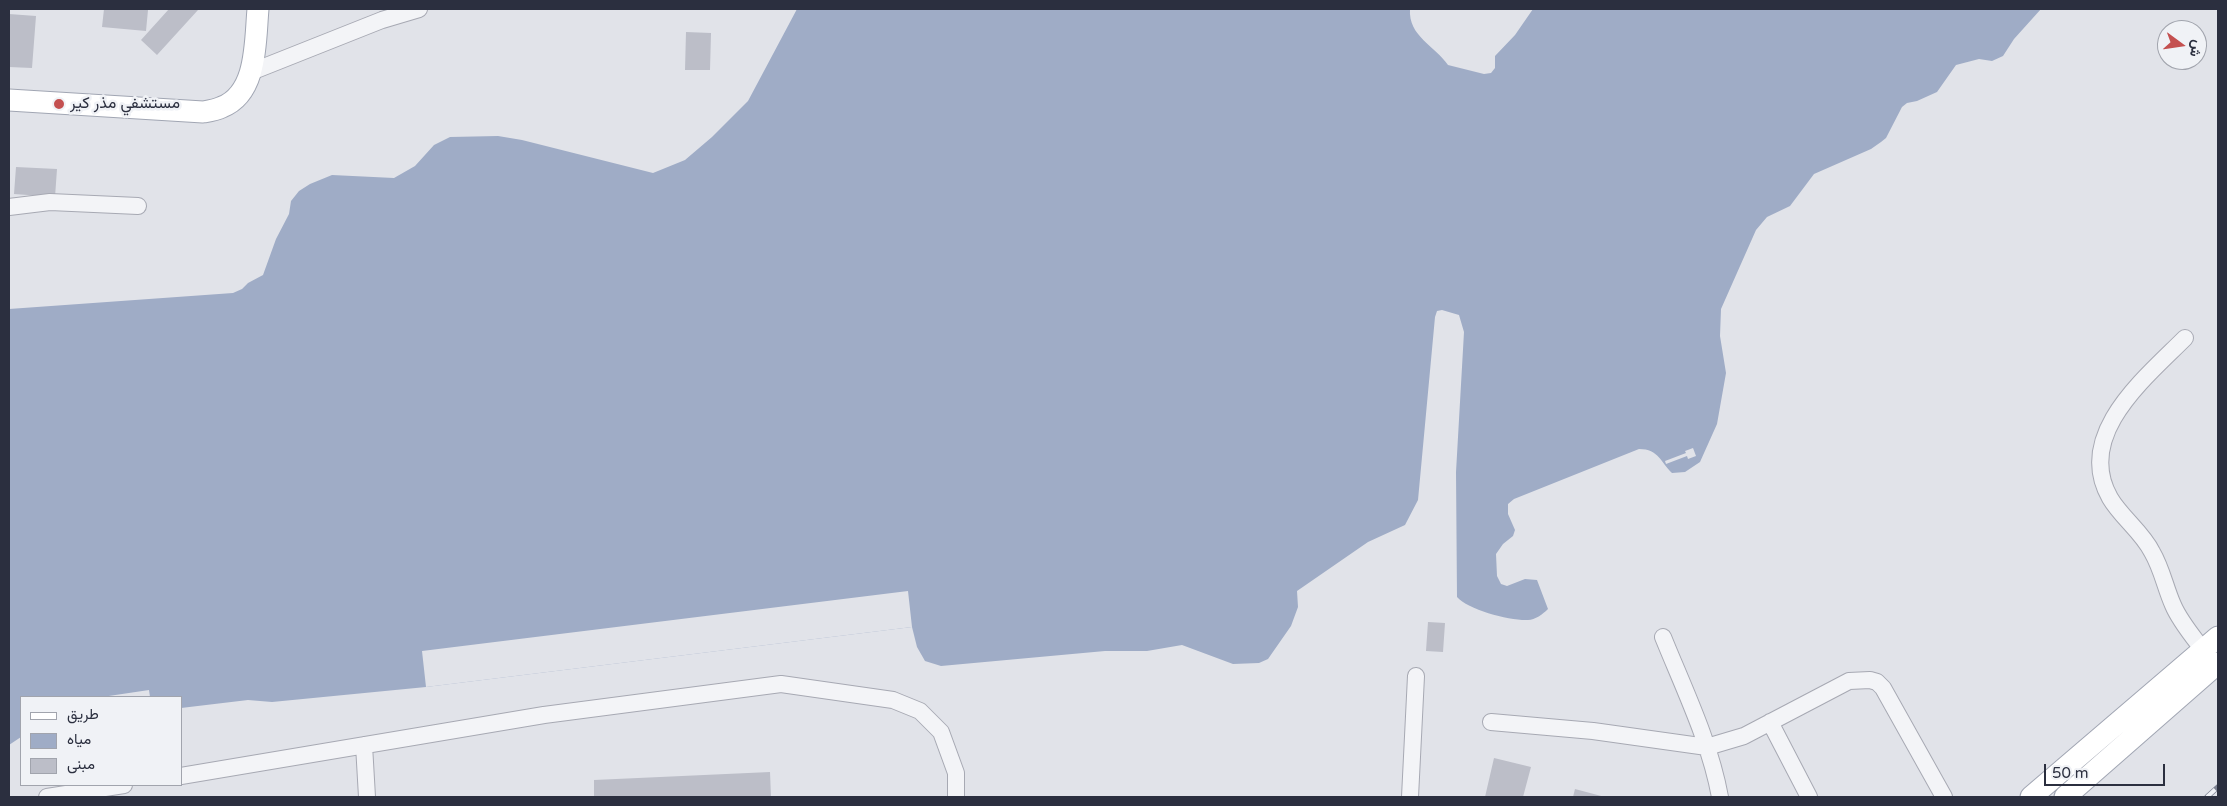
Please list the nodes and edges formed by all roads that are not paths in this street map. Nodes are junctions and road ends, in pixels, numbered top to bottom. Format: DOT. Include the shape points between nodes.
graph roads {
  1 [pos="258,9"];
  2 [pos="419,9"];
  3 [pos="251,72"];
  4 [pos="9,100"];
  5 [pos="9,206"];
  6 [pos="138,206"];
  7 [pos="2185,338"];
  8 [pos="1663,637"];
  9 [pos="2214,654"];
  10 [pos="1416,676"];
  11 [pos="1491,722"];
  12 [pos="1770,722"];
  13 [pos="364,745"];
  14 [pos="1707,747"];
  15 [pos="182,776"];
  16 [pos="118,786"];
  17 [pos="47,797"];
  18 [pos="367,797"];
  19 [pos="956,797"];
  20 [pos="1410,797"];
  21 [pos="1720,797"];
  22 [pos="1809,797"];
  23 [pos="1944,797"];
  24 [pos="2031,797"];
  25 [pos="2065,797"];
  1 -- 3 [label="main road"];
  2 -- 3 [label="street" via="382,20"];
  3 -- 4 [label="main road" via="240,95 223,107 203,112"];
  5 -- 6 [label="street" via="50,202"];
  7 -- 9 [label="street" via="2127,398 2114,416 2102,438 2100,469 2110,498 2152,551 2175,610"];
  8 -- 14 [label="street"];
  9 -- 24 [label="main road"];
  9 -- 25 [label="main road"];
  10 -- 20 [label="street"];
  11 -- 14 [label="street" via="1593,731"];
  12 -- 14 [label="street" via="1744,736"];
  12 -- 22 [label="street"];
  12 -- 23 [label="street" via="1850,681 1877,682"];
  13 -- 15 [label="street"];
  13 -- 18 [label="street"];
  13 -- 19 [label="street" via="544,715 781,684 893,700 920,711 941,732 956,773"];
  14 -- 21 [label="street"];
  16 -- 17 [label="street"];
}
